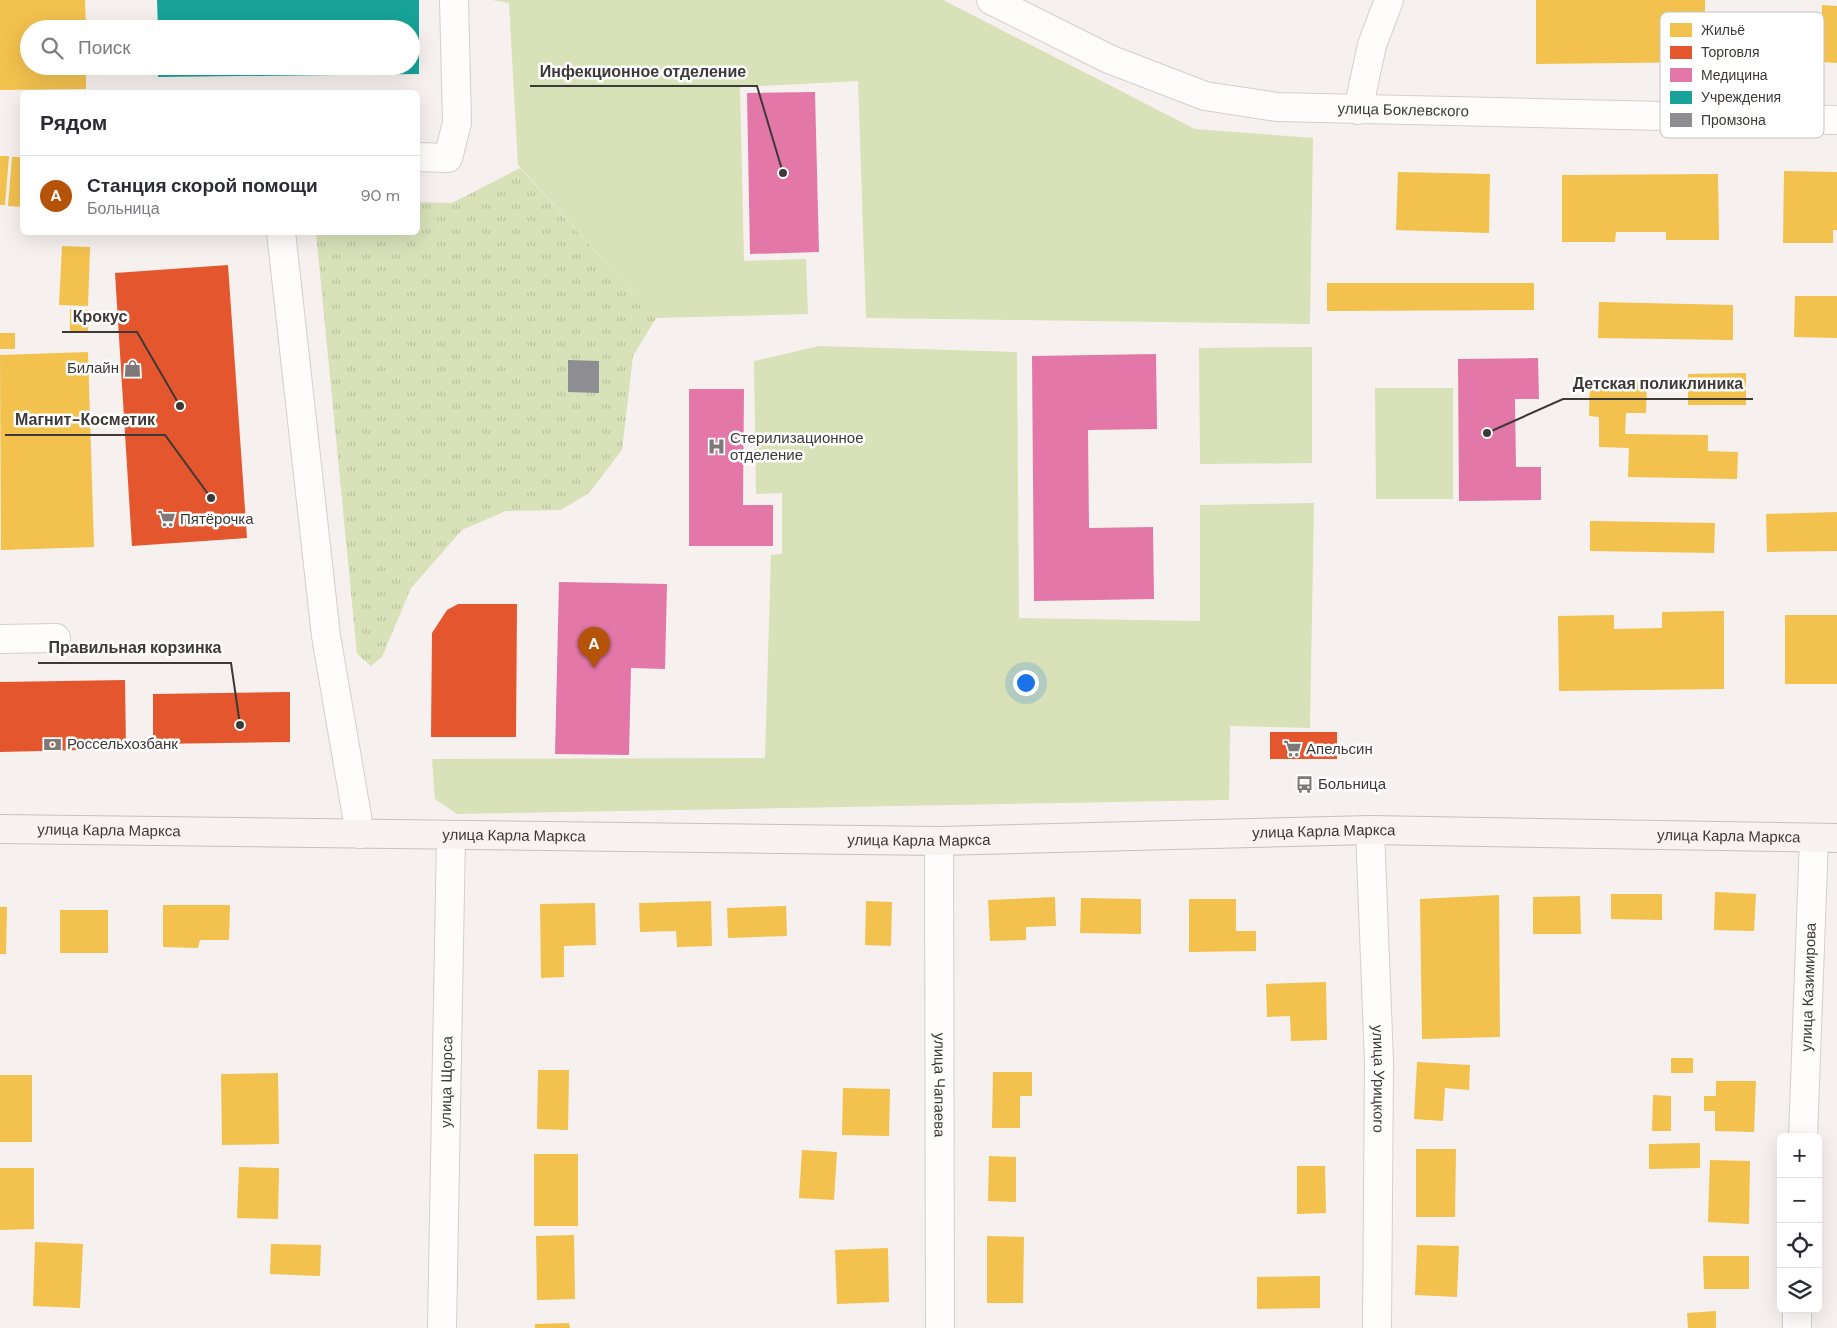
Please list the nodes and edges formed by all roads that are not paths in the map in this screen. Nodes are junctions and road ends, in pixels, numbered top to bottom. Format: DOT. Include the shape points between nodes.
graph roads {
  1 [pos="454,0"];
  2 [pos="990,0"];
  3 [pos="1389,0"];
  4 [pos="1358,110"];
  5 [pos="1660,116"];
  6 [pos="1824,120"];
  7 [pos="1837,120"];
  8 [pos="420,157"];
  9 [pos="281,235"];
  10 [pos="56,638"];
  11 [pos="0,639"];
  12 [pos="0,829"];
  13 [pos="1370,830"];
  14 [pos="360,834"];
  15 [pos="451,835"];
  16 [pos="1826,838"];
  17 [pos="940,841"];
  18 [pos="1804,1133"];
  19 [pos="1797,1313"];
  20 [pos="442,1328"];
  21 [pos="940,1328"];
  22 [pos="1377,1328"];
  23 [pos="1797,1328"];
  1 -- 8 [label="street" via="457,123 448,158"];
  2 -- 4 [label="street, улица Боклевского" via="1109,59 1205,96 1277,108"];
  3 -- 4 [label="street" via="1372,45"];
  4 -- 5 [label="street, улица Боклевского"];
  6 -- 7 [label="street, улица Боклевского"];
  9 -- 14 [label="street" via="326,636"];
  10 -- 11 [label="street"];
  12 -- 14 [label="main road, улица Карла Маркса"];
  13 -- 16 [label="main road, улица Карла Маркса"];
  13 -- 17 [label="main road, улица Карла Маркса"];
  13 -- 22 [label="street, улица Урицкого" via="1379,1062"];
  14 -- 15 [label="main road, улица Карла Маркса"];
  15 -- 17 [label="main road, улица Карла Маркса"];
  15 -- 20 [label="street, улица Щорса"];
  16 -- 18 [label="street, улица Казимирова"];
  17 -- 21 [label="street, улица Чапаева"];
  19 -- 23 [label="street"];
}
